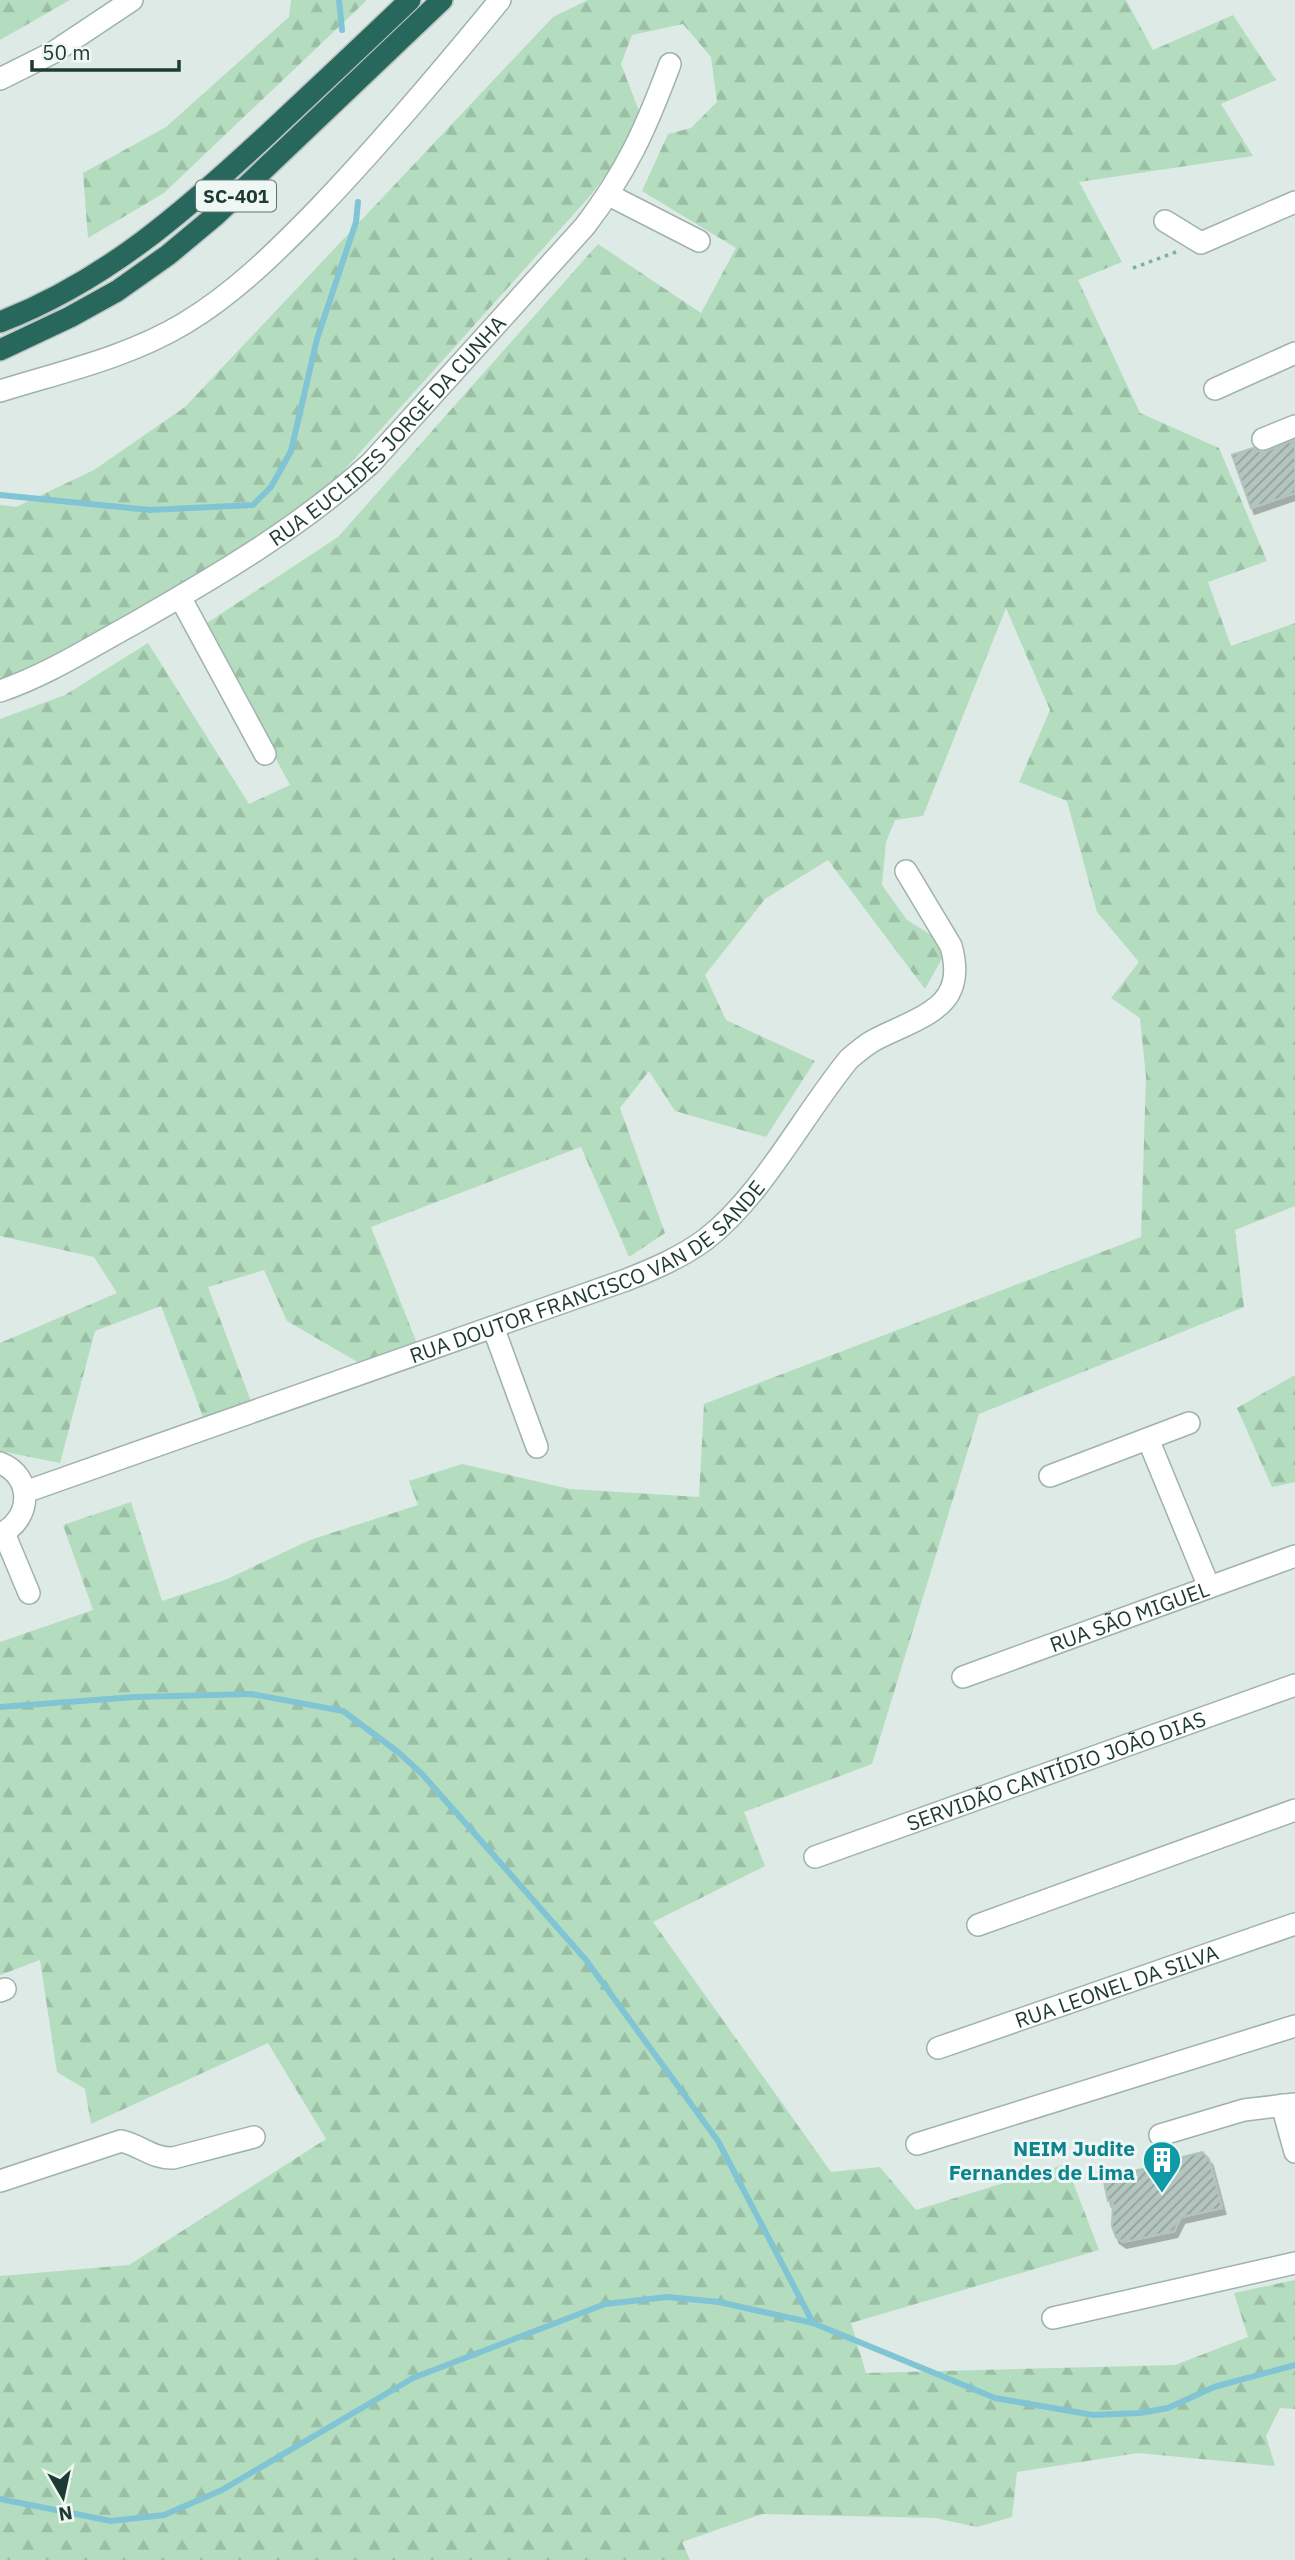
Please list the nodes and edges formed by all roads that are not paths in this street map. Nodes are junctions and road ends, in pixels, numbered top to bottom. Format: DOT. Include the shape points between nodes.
graph roads {
  1 [pos="132,0"];
  2 [pos="410,0"];
  3 [pos="442,0"];
  4 [pos="500,0"];
  5 [pos="670,64"];
  6 [pos="0,79"];
  7 [pos="609,195"];
  8 [pos="1295,202"];
  9 [pos="1165,221"];
  10 [pos="699,241"];
  11 [pos="0,322"];
  12 [pos="0,350"];
  13 [pos="1295,354"];
  14 [pos="1215,389"];
  15 [pos="0,391"];
  16 [pos="1295,426"];
  17 [pos="1263,439"];
  18 [pos="180,597"];
  19 [pos="0,691"];
  20 [pos="265,754"];
  21 [pos="906,871"];
  22 [pos="493,1327"];
  23 [pos="1189,1423"];
  24 [pos="1148,1439"];
  25 [pos="537,1447"];
  26 [pos="0,1463"];
  27 [pos="1050,1476"];
  28 [pos="25,1492"];
  29 [pos="2,1533"];
  30 [pos="1295,1556"];
  31 [pos="1209,1587"];
  32 [pos="29,1593"];
  33 [pos="962,1677"];
  34 [pos="1295,1685"];
  35 [pos="1295,1810"];
  36 [pos="815,1857"];
  37 [pos="1295,1924"];
  38 [pos="978,1925"];
  39 [pos="1295,2026"];
  40 [pos="938,2048"];
  41 [pos="1288,2104"];
  42 [pos="1160,2135"];
  43 [pos="254,2137"];
  44 [pos="917,2144"];
  45 [pos="1295,2152"];
  46 [pos="0,2181"];
  47 [pos="1295,2263"];
  48 [pos="1053,2318"];
  1 -- 6 [label="street" via="54,52"];
  2 -- 11 [label="highway, SC-401" via="195,202 150,238 62,294"];
  3 -- 12 [label="highway, SC-401" via="168,255 117,291"];
  4 -- 15 [label="street" via="354,172 286,242 222,296 185,323 126,350"];
  5 -- 7 [label="street, RUA EUCLIDES JORGE DA CUNHA" via="638,145"];
  7 -- 10 [label="street"];
  7 -- 18 [label="street, RUA EUCLIDES JORGE DA CUNHA" via="371,463 273,541"];
  8 -- 9 [label="street" via="1201,243"];
  13 -- 14 [label="street"];
  16 -- 17 [label="street"];
  18 -- 19 [label="street, RUA EUCLIDES JORGE DA CUNHA" via="41,676"];
  18 -- 20 [label="street"];
  21 -- 22 [label="street, RUA DOUTOR FRANCISCO VAN DE SANDE" via="951,946 954,974 951,990 942,1002 870,1042 849,1059 746,1200 706,1239 656,1268"];
  22 -- 25 [label="street"];
  22 -- 28 [label="street, RUA DOUTOR FRANCISCO VAN DE SANDE"];
  23 -- 24 [label="street"];
  24 -- 27 [label="street"];
  24 -- 31 [label="street"];
  26 -- 28 [label="street" via="15,1473"];
  28 -- 29 [label="street" via="21,1516"];
  29 -- 32 [label="street"];
  30 -- 31 [label="street, RUA SÃO MIGUEL"];
  31 -- 33 [label="street, RUA SÃO MIGUEL"];
  34 -- 36 [label="street, SERVIDÃO CANTÍDIO JOÃO DIAS"];
  35 -- 38 [label="street"];
  37 -- 40 [label="street, RUA LEONEL DA SILVA"];
  39 -- 44 [label="street"];
  41 -- 42 [label="street" via="1244,2110"];
  41 -- 45 [label="street"];
  43 -- 46 [label="street" via="161,2159 121,2141"];
  47 -- 48 [label="street"];
}
